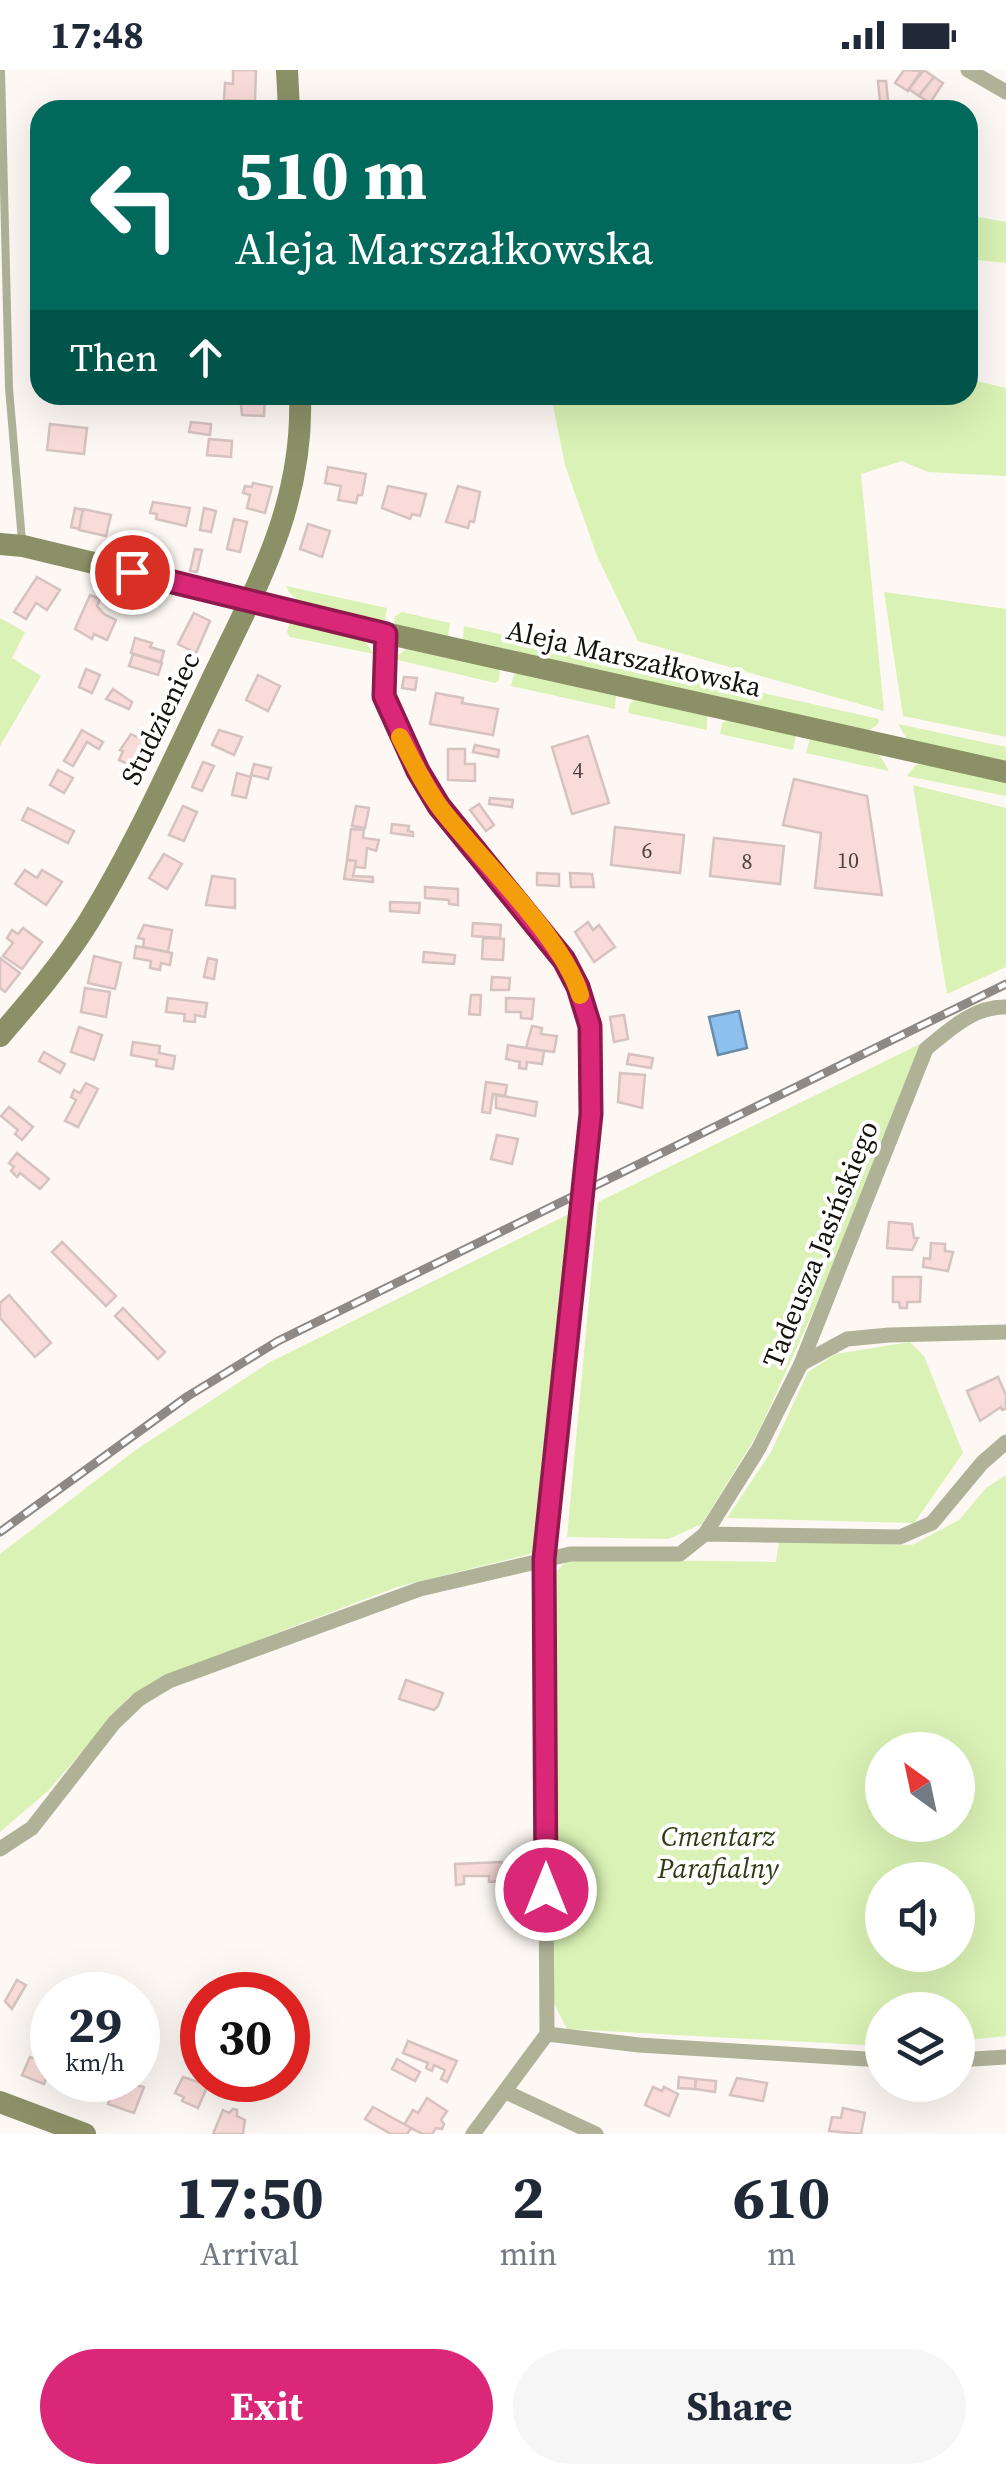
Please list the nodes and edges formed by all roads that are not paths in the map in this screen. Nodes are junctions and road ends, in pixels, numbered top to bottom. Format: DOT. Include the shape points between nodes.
graph roads {
  1 [pos="1,70"];
  2 [pos="287,70"];
  3 [pos="968,70"];
  4 [pos="1006,92"];
  5 [pos="288,100"];
  6 [pos="1,148"];
  7 [pos="4,386"];
  8 [pos="300,405"];
  9 [pos="11,545"];
  10 [pos="249,600"];
  11 [pos="386,634"];
  12 [pos="1006,772"];
  13 [pos="1006,1007"];
  14 [pos="0,1036"];
  15 [pos="1006,1332"];
  16 [pos="801,1364"];
  17 [pos="1006,1442"];
  18 [pos="705,1534"];
  19 [pos="544,1559"];
  20 [pos="0,1848"];
  21 [pos="547,2034"];
  22 [pos="1006,2056"];
  23 [pos="865,2059"];
  24 [pos="975,2059"];
  25 [pos="506,2092"];
  26 [pos="0,2102"];
  27 [pos="85,2134"];
  28 [pos="473,2134"];
  29 [pos="596,2134"];
  1 -- 6 [label="lane"];
  2 -- 5 [label="main road"];
  3 -- 4 [label="street"];
  6 -- 7 [label="lane"];
  7 -- 9 [label="lane"];
  8 -- 10 [label="main road, Studzieniec" via="294,484 282,529"];
  9 -- 10 [label="main road, Aleja Marszałkowska"];
  10 -- 11 [label="main road, Aleja Marszałkowska"];
  10 -- 14 [label="main road, Studzieniec" via="90,921"];
  11 -- 12 [label="main road, Aleja Marszałkowska"];
  11 -- 19 [label="street" via="384,696 418,771 564,960 590,1026 591,1114"];
  13 -- 16 [label="street, Tadeusza Jasińskiego" via="959,1022 926,1049"];
  15 -- 16 [label="street" via="846,1340"];
  16 -- 18 [label="street, Tadeusza Jasińskiego"];
  17 -- 18 [label="street" via="932,1523 900,1537"];
  18 -- 19 [label="street" via="680,1554"];
  19 -- 20 [label="street" via="420,1589 169,1681 114,1723 32,1828"];
  19 -- 21 [label="street"];
  21 -- 23 [label="street"];
  21 -- 25 [label="street"];
  22 -- 24 [label="street"];
  25 -- 28 [label="street"];
  25 -- 29 [label="street"];
  26 -- 27 [label="main road"];
}
